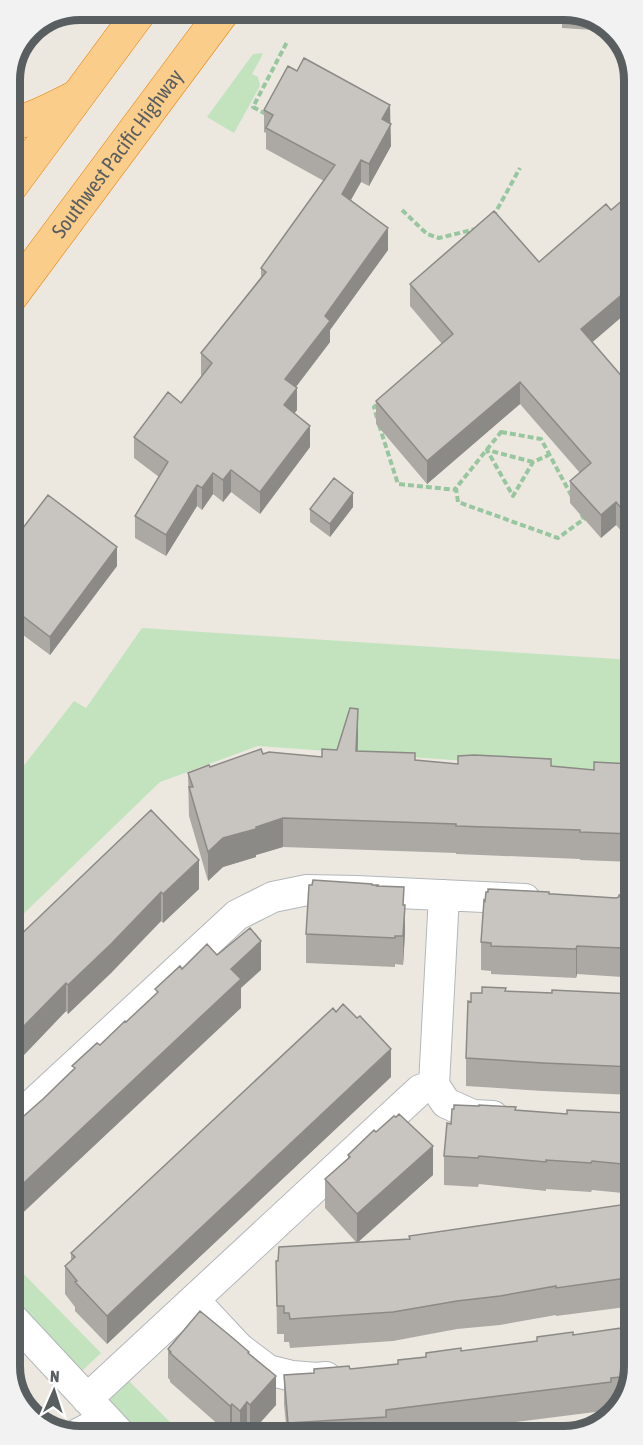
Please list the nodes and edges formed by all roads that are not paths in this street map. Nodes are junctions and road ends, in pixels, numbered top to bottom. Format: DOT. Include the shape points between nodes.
graph roads {
  1 [pos="134,20"];
  2 [pos="217,20"];
  3 [pos="77,96"];
  4 [pos="20,122"];
  5 [pos="20,174"];
  6 [pos="20,285"];
  7 [pos="444,895"];
  8 [pos="550,901"];
  9 [pos="434,1085"];
  10 [pos="20,1116"];
  11 [pos="519,1117"];
  12 [pos="195,1300"];
  13 [pos="20,1327"];
  14 [pos="352,1373"];
  15 [pos="105,1418"];
  1 -- 3 [label="highway"];
  2 -- 6 [label="highway, Southwest Pacific Highway"];
  3 -- 4 [label="highway"];
  3 -- 5 [label="highway"];
  7 -- 8 [label="street"];
  7 -- 9 [label="street"];
  7 -- 10 [label="street" via="308,890 273,897 237,915"];
  9 -- 11 [label="street" via="446,1103 473,1115"];
  9 -- 12 [label="street" via="420,1090"];
  12 -- 14 [label="street" via="239,1348 268,1370 317,1378"];
  12 -- 15 [label="street"];
  13 -- 15 [label="street"];
}
